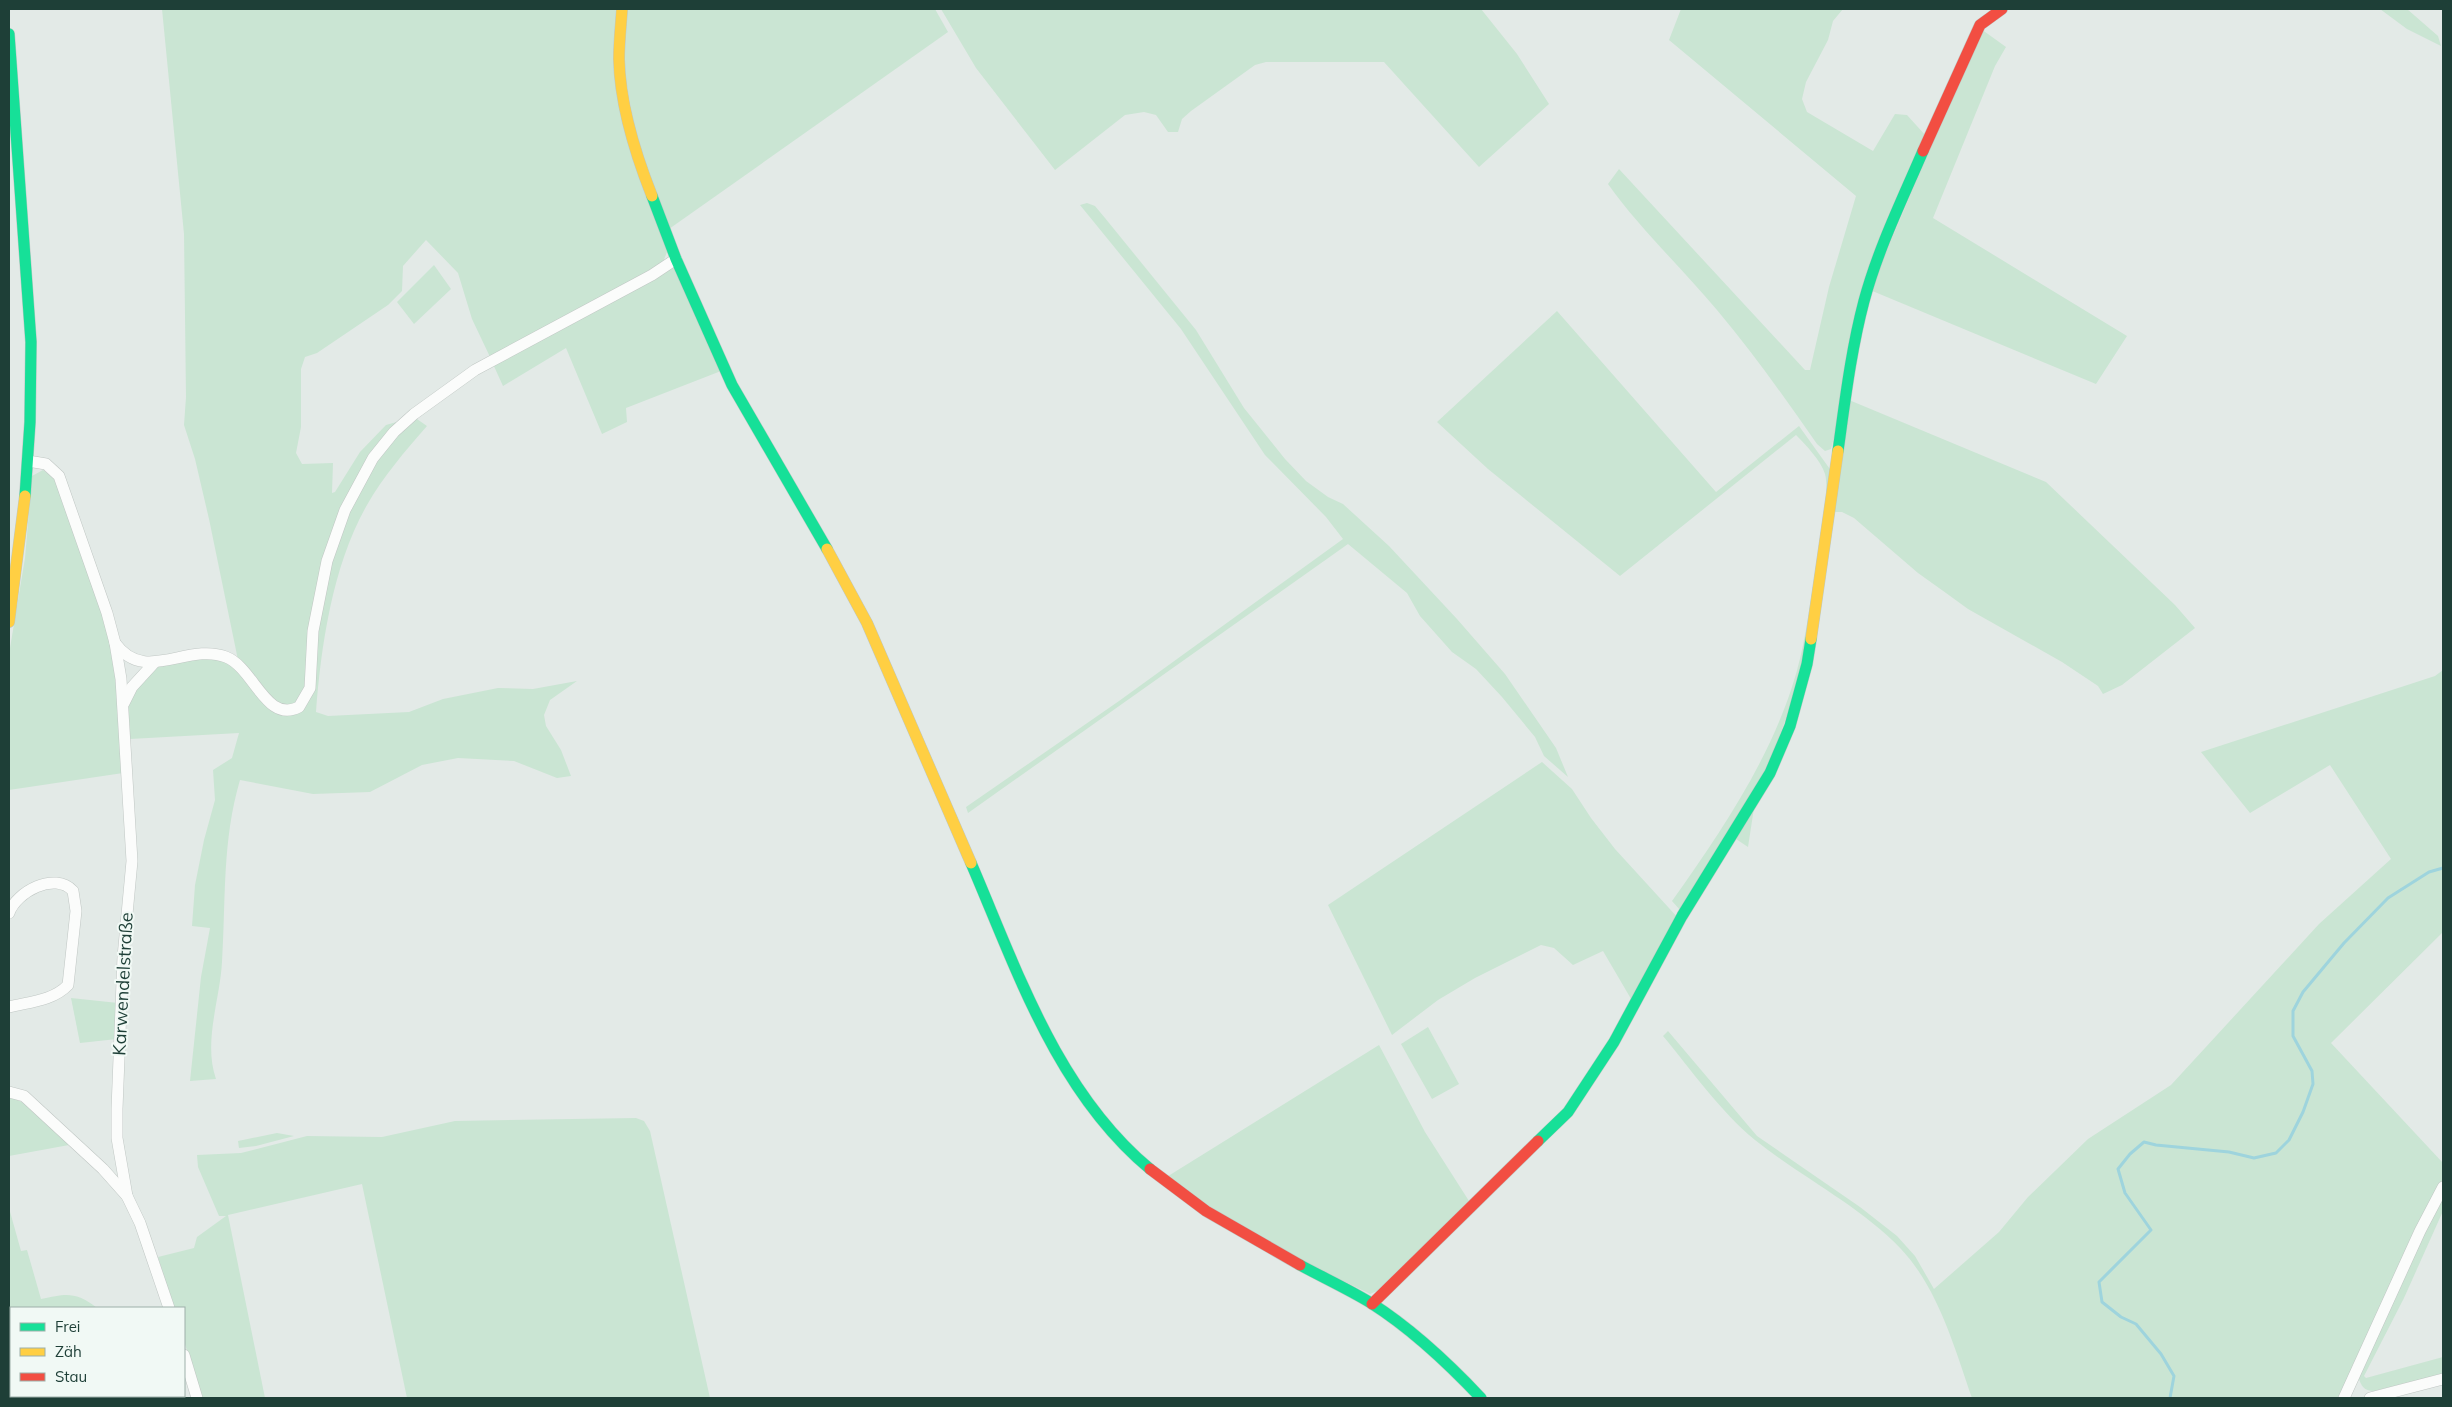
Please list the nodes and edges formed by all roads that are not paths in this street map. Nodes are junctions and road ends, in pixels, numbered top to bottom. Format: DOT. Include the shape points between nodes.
graph roads {
  1 [pos="622,9"];
  2 [pos="2002,9"];
  3 [pos="9,34"];
  4 [pos="676,259"];
  5 [pos="28,461"];
  6 [pos="9,622"];
  7 [pos="116,642"];
  8 [pos="154,663"];
  9 [pos="123,706"];
  10 [pos="9,913"];
  11 [pos="9,1007"];
  12 [pos="9,1081"];
  13 [pos="12,1092"];
  14 [pos="2443,1187"];
  15 [pos="127,1196"];
  16 [pos="1372,1304"];
  17 [pos="169,1307"];
  18 [pos="185,1358"];
  19 [pos="2443,1378"];
  20 [pos="197,1398"];
  21 [pos="1481,1398"];
  22 [pos="2344,1398"];
  23 [pos="2370,1398"];
  1 -- 4 [label="street" via="619,59 626,116 633,145"];
  2 -- 16 [label="street" via="1980,25 1894,217 1870,282 1849,372 1808,664 1790,726 1770,773 1682,916 1614,1042 1568,1112"];
  3 -- 5 [label="street" via="29,303"];
  4 -- 8 [label="street" via="476,370 428,403 394,432 360,479 335,536 316,605 310,688 299,707 283,710 271,705 250,675 226,657 203,654"];
  4 -- 16 [label="street" via="732,385 867,623 1057,1056 1113,1132 1147,1166 1209,1213"];
  5 -- 6 [label="street"];
  5 -- 7 [label="street" via="46,464 59,476"];
  7 -- 8 [label="street" via="120,650 134,659"];
  7 -- 9 [label="street, Karwendelstraße"];
  8 -- 9 [label="street" via="132,687"];
  9 -- 15 [label="street, Karwendelstraße" via="132,861 123,957 117,1138"];
  10 -- 11 [label="street" via="12,904 36,887 62,884 73,891 76,911 68,986 49,998"];
  12 -- 13 [label="street"];
  13 -- 15 [label="street" via="24,1096 96,1162"];
  14 -- 22 [label="street"];
  15 -- 17 [label="street" via="140,1223"];
  16 -- 21 [label="street" via="1436,1353"];
  18 -- 20 [label="street"];
  19 -- 23 [label="street"];
}
